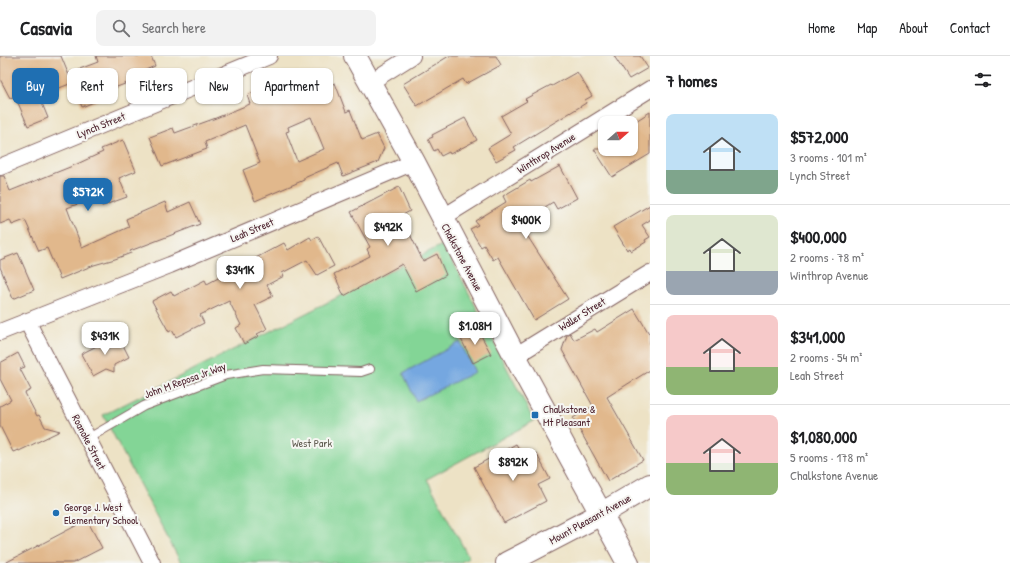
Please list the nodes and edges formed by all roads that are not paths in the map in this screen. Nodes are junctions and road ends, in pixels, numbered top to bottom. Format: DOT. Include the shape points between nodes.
graph roads {
  1 [pos="269,56"];
  2 [pos="355,56"];
  3 [pos="412,56"];
  4 [pos="369,83"];
  5 [pos="650,89"];
  6 [pos="414,162"];
  7 [pos="0,167"];
  8 [pos="442,218"];
  9 [pos="650,273"];
  10 [pos="27,321"];
  11 [pos="0,332"];
  12 [pos="515,356"];
  13 [pos="370,369"];
  14 [pos="87,439"];
  15 [pos="650,485"];
  16 [pos="601,514"];
  17 [pos="152,563"];
  18 [pos="507,563"];
  19 [pos="628,563"];
  1 -- 7 [label="street, Lynch Street"];
  2 -- 4 [label="main road, Chalkstone Avenue"];
  3 -- 4 [label="street"];
  4 -- 6 [label="main road, Chalkstone Avenue"];
  5 -- 8 [label="street, Winthrop Avenue"];
  6 -- 8 [label="main road, Chalkstone Avenue"];
  6 -- 10 [label="street, Leah Street"];
  8 -- 12 [label="main road, Chalkstone Avenue"];
  9 -- 12 [label="street, Waller Street"];
  10 -- 11 [label="street, Leah Street"];
  10 -- 14 [label="street, Roanoke Street"];
  12 -- 16 [label="main road, Chalkstone Avenue"];
  13 -- 14 [label="lane, John M Reposa Jr Way" via="361,372 263,369 226,375 144,406"];
  14 -- 17 [label="street, Roanoke Street"];
  15 -- 16 [label="main road, Mount Pleasant Avenue"];
  16 -- 18 [label="main road, Mount Pleasant Avenue"];
  16 -- 19 [label="main road, Chalkstone Avenue"];
}
